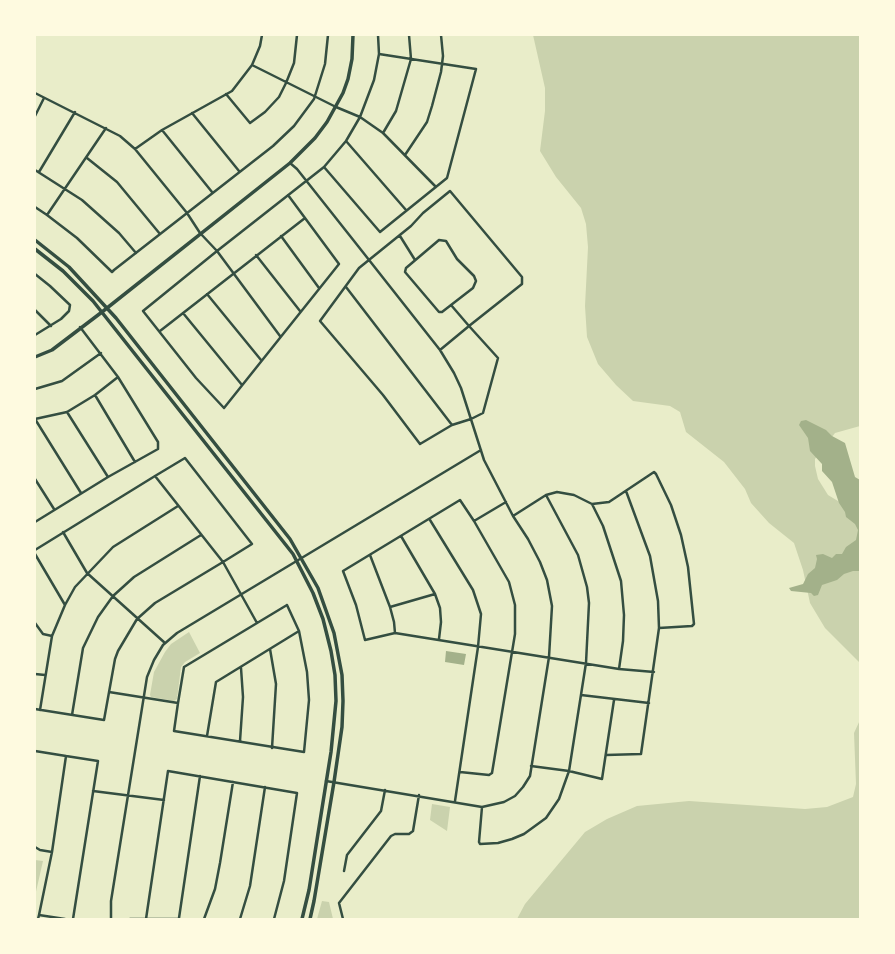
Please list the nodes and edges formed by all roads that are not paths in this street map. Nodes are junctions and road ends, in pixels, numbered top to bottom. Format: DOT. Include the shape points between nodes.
graph roads {
  1 [pos="262,35"];
  2 [pos="297,35"];
  3 [pos="328,35"];
  4 [pos="353,35"];
  5 [pos="378,35"];
  6 [pos="409,35"];
  7 [pos="441,35"];
  8 [pos="378,54"];
  9 [pos="411,59"];
  10 [pos="442,64"];
  11 [pos="252,65"];
  12 [pos="286,82"];
  13 [pos="35,93"];
  14 [pos="226,94"];
  15 [pos="315,96"];
  16 [pos="44,98"];
  17 [pos="336,107"];
  18 [pos="74,112"];
  19 [pos="192,113"];
  20 [pos="35,116"];
  21 [pos="360,117"];
  22 [pos="106,128"];
  23 [pos="162,130"];
  24 [pos="383,133"];
  25 [pos="346,141"];
  26 [pos="135,149"];
  27 [pos="405,155"];
  28 [pos="87,158"];
  29 [pos="290,163"];
  30 [pos="324,167"];
  31 [pos="35,170"];
  32 [pos="239,171"];
  33 [pos="39,172"];
  34 [pos="306,181"];
  35 [pos="65,187"];
  36 [pos="436,187"];
  37 [pos="213,192"];
  38 [pos="288,195"];
  39 [pos="35,207"];
  40 [pos="406,210"];
  41 [pos="187,213"];
  42 [pos="47,215"];
  43 [pos="305,218"];
  44 [pos="200,233"];
  45 [pos="160,234"];
  46 [pos="280,236"];
  47 [pos="400,236"];
  48 [pos="35,240"];
  49 [pos="35,249"];
  50 [pos="217,251"];
  51 [pos="136,253"];
  52 [pos="256,255"];
  53 [pos="415,260"];
  54 [pos="370,261"];
  55 [pos="35,274"];
  56 [pos="233,274"];
  57 [pos="319,288"];
  58 [pos="346,288"];
  59 [pos="207,294"];
  60 [pos="451,305"];
  61 [pos="107,308"];
  62 [pos="35,310"];
  63 [pos="300,311"];
  64 [pos="102,312"];
  65 [pos="183,313"];
  66 [pos="51,326"];
  67 [pos="469,326"];
  68 [pos="80,327"];
  69 [pos="160,331"];
  70 [pos="35,335"];
  71 [pos="280,336"];
  72 [pos="440,350"];
  73 [pos="101,353"];
  74 [pos="35,356"];
  75 [pos="262,360"];
  76 [pos="118,377"];
  77 [pos="242,385"];
  78 [pos="35,389"];
  79 [pos="95,395"];
  80 [pos="66,412"];
  81 [pos="35,419"];
  82 [pos="471,419"];
  83 [pos="452,425"];
  84 [pos="481,450"];
  85 [pos="135,462"];
  86 [pos="155,476"];
  87 [pos="108,477"];
  88 [pos="35,479"];
  89 [pos="626,490"];
  90 [pos="82,493"];
  91 [pos="546,495"];
  92 [pos="506,502"];
  93 [pos="592,504"];
  94 [pos="178,506"];
  95 [pos="54,509"];
  96 [pos="513,516"];
  97 [pos="430,520"];
  98 [pos="474,521"];
  99 [pos="35,522"];
  100 [pos="63,532"];
  101 [pos="201,535"];
  102 [pos="401,536"];
  103 [pos="35,550"];
  104 [pos="35,554"];
  105 [pos="370,555"];
  106 [pos="302,558"];
  107 [pos="297,561"];
  108 [pos="223,562"];
  109 [pos="87,574"];
  110 [pos="242,594"];
  111 [pos="435,594"];
  112 [pos="113,596"];
  113 [pos="65,605"];
  114 [pos="390,607"];
  115 [pos="137,618"];
  116 [pos="35,622"];
  117 [pos="257,623"];
  118 [pos="658,628"];
  119 [pos="299,632"];
  120 [pos="395,633"];
  121 [pos="52,636"];
  122 [pos="439,639"];
  123 [pos="165,643"];
  124 [pos="478,647"];
  125 [pos="270,649"];
  126 [pos="513,651"];
  127 [pos="549,657"];
  128 [pos="586,663"];
  129 [pos="241,668"];
  130 [pos="619,669"];
  131 [pos="654,672"];
  132 [pos="35,674"];
  133 [pos="44,675"];
  134 [pos="109,692"];
  135 [pos="581,695"];
  136 [pos="144,698"];
  137 [pos="614,700"];
  138 [pos="178,703"];
  139 [pos="649,703"];
  140 [pos="35,709"];
  141 [pos="40,710"];
  142 [pos="72,715"];
  143 [pos="207,736"];
  144 [pos="240,741"];
  145 [pos="272,748"];
  146 [pos="35,751"];
  147 [pos="606,755"];
  148 [pos="66,756"];
  149 [pos="531,766"];
  150 [pos="569,771"];
  151 [pos="460,772"];
  152 [pos="200,776"];
  153 [pos="326,781"];
  154 [pos="232,782"];
  155 [pos="334,782"];
  156 [pos="265,787"];
  157 [pos="385,790"];
  158 [pos="93,791"];
  159 [pos="128,795"];
  160 [pos="419,795"];
  161 [pos="164,800"];
  162 [pos="455,801"];
  163 [pos="482,807"];
  164 [pos="35,847"];
  165 [pos="52,852"];
  166 [pos="344,871"];
  167 [pos="39,915"];
  168 [pos="179,918"];
  169 [pos="38,919"];
  170 [pos="65,919"];
  171 [pos="73,919"];
  172 [pos="111,919"];
  173 [pos="130,919"];
  174 [pos="146,919"];
  175 [pos="204,919"];
  176 [pos="240,919"];
  177 [pos="274,919"];
  178 [pos="302,919"];
  179 [pos="310,919"];
  180 [pos="343,919"];
  1 -- 11 [label="street"];
  2 -- 12 [label="street" via="294,63"];
  3 -- 15 [label="street" via="325,64"];
  4 -- 17 [label="street" via="348,79"];
  5 -- 8 [label="street"];
  6 -- 9 [label="street"];
  7 -- 10 [label="street"];
  8 -- 9 [label="street"];
  8 -- 21 [label="street" via="374,80"];
  9 -- 10 [label="street"];
  9 -- 24 [label="street" via="396,111"];
  10 -- 27 [label="street" via="427,122"];
  10 -- 36 [label="street" via="476,69 447,178"];
  11 -- 12 [label="street"];
  11 -- 14 [label="street" via="232,91"];
  12 -- 14 [label="street" via="279,98 250,123"];
  12 -- 15 [label="street"];
  13 -- 16 [label="street"];
  14 -- 19 [label="street"];
  15 -- 17 [label="street"];
  15 -- 32 [label="street" via="289,131"];
  16 -- 18 [label="street"];
  16 -- 20 [label="street"];
  17 -- 21 [label="street"];
  17 -- 29 [label="street" via="315,138"];
  18 -- 22 [label="street"];
  18 -- 33 [label="street"];
  19 -- 23 [label="street"];
  19 -- 32 [label="street"];
  21 -- 24 [label="street"];
  21 -- 25 [label="street"];
  22 -- 26 [label="street"];
  22 -- 28 [label="street"];
  23 -- 26 [label="street"];
  23 -- 37 [label="street"];
  24 -- 27 [label="street"];
  25 -- 30 [label="street"];
  25 -- 40 [label="street"];
  26 -- 41 [label="street"];
  27 -- 36 [label="street"];
  28 -- 35 [label="street"];
  28 -- 45 [label="street" via="118,182"];
  29 -- 34 [label="street"];
  29 -- 44 [label="street"];
  30 -- 34 [label="street"];
  30 -- 40 [label="street" via="380,232"];
  31 -- 33 [label="street"];
  32 -- 37 [label="street"];
  33 -- 35 [label="street"];
  34 -- 38 [label="street"];
  34 -- 54 [label="street"];
  35 -- 42 [label="street"];
  35 -- 51 [label="street" via="101,216"];
  36 -- 40 [label="street"];
  37 -- 41 [label="street"];
  38 -- 43 [label="street"];
  38 -- 50 [label="street"];
  39 -- 42 [label="street"];
  41 -- 44 [label="street"];
  41 -- 45 [label="street"];
  42 -- 51 [label="street" via="77,238 112,272"];
  43 -- 46 [label="street"];
  43 -- 57 [label="street" via="339,264"];
  44 -- 50 [label="street"];
  44 -- 61 [label="street"];
  45 -- 51 [label="street"];
  46 -- 52 [label="street"];
  46 -- 57 [label="street"];
  47 -- 53 [label="street"];
  47 -- 54 [label="street"];
  47 -- 67 [label="street" via="450,191 522,277 522,284"];
  48 -- 61 [label="street" via="69,267"];
  49 -- 64 [label="street" via="63,271"];
  50 -- 56 [label="street"];
  50 -- 69 [label="street" via="144,311"];
  52 -- 56 [label="street"];
  52 -- 63 [label="street"];
  53 -- 60 [label="street" via="405,272 436,311 442,312"];
  53 -- 60 [label="street" via="435,243 446,241 457,259 474,276 476,284"];
  54 -- 58 [label="street" via="359,268"];
  54 -- 72 [label="street"];
  55 -- 66 [label="street" via="70,304 69,311"];
  56 -- 59 [label="street"];
  56 -- 71 [label="street"];
  57 -- 63 [label="street"];
  58 -- 83 [label="street"];
  58 -- 83 [label="street" via="320,321 420,444"];
  59 -- 65 [label="street"];
  59 -- 75 [label="street"];
  60 -- 67 [label="street"];
  61 -- 64 [label="street"];
  61 -- 106 [label="street" via="275,519"];
  62 -- 66 [label="street"];
  63 -- 71 [label="street"];
  64 -- 68 [label="street"];
  64 -- 107 [label="street"];
  65 -- 69 [label="street"];
  65 -- 77 [label="street"];
  66 -- 70 [label="street"];
  67 -- 72 [label="street"];
  67 -- 82 [label="street" via="498,358 483,414"];
  68 -- 73 [label="street"];
  68 -- 74 [label="street" via="52,350"];
  69 -- 77 [label="street" via="196,378 224,408"];
  71 -- 75 [label="street"];
  72 -- 82 [label="street" via="461,388"];
  73 -- 76 [label="street"];
  73 -- 78 [label="street" via="62,381"];
  75 -- 77 [label="street"];
  76 -- 79 [label="street"];
  76 -- 85 [label="street" via="158,442 158,449"];
  79 -- 80 [label="street"];
  79 -- 85 [label="street"];
  80 -- 81 [label="street"];
  80 -- 87 [label="street"];
  81 -- 90 [label="street"];
  82 -- 83 [label="street"];
  82 -- 84 [label="street"];
  84 -- 92 [label="street"];
  84 -- 106 [label="street"];
  85 -- 87 [label="street"];
  86 -- 94 [label="street"];
  86 -- 100 [label="street"];
  86 -- 108 [label="street" via="185,458 252,544"];
  87 -- 90 [label="street"];
  88 -- 95 [label="street"];
  89 -- 93 [label="street" via="609,502"];
  89 -- 118 [label="street" via="650,556 658,601"];
  89 -- 118 [label="street" via="654,472 671,505 681,535 693,597 694,624"];
  90 -- 95 [label="street"];
  91 -- 93 [label="street" via="557,492"];
  91 -- 96 [label="street"];
  91 -- 128 [label="street" via="578,555 587,588 589,603"];
  92 -- 96 [label="street"];
  92 -- 98 [label="street"];
  93 -- 130 [label="street" via="603,526 621,581 624,615"];
  94 -- 101 [label="street"];
  94 -- 109 [label="street" via="113,547"];
  95 -- 99 [label="street"];
  96 -- 127 [label="street" via="528,539 547,580 552,606"];
  97 -- 98 [label="street" via="460,500"];
  97 -- 102 [label="street"];
  97 -- 124 [label="street" via="474,590 481,625"];
  98 -- 126 [label="street" via="504,571 513,594 516,616"];
  100 -- 103 [label="street"];
  100 -- 109 [label="street"];
  101 -- 108 [label="street"];
  101 -- 112 [label="street" via="134,577"];
  102 -- 105 [label="street"];
  102 -- 111 [label="street"];
  104 -- 113 [label="street"];
  105 -- 114 [label="street"];
  105 -- 120 [label="street" via="343,571 356,605 365,640"];
  106 -- 107 [label="street"];
  106 -- 155 [label="street" via="327,608 342,675 342,727"];
  107 -- 110 [label="street"];
  107 -- 153 [label="street" via="323,619 335,675 335,726"];
  108 -- 110 [label="street"];
  108 -- 115 [label="street" via="155,603"];
  109 -- 112 [label="street"];
  109 -- 113 [label="street" via="75,587"];
  110 -- 117 [label="street"];
  110 -- 123 [label="street"];
  111 -- 114 [label="street"];
  111 -- 122 [label="street" via="440,608"];
  112 -- 115 [label="street"];
  112 -- 142 [label="street" via="98,616 83,648"];
  113 -- 121 [label="street"];
  114 -- 120 [label="street"];
  115 -- 123 [label="street"];
  115 -- 134 [label="street" via="118,651"];
  116 -- 121 [label="street" via="43,634"];
  117 -- 119 [label="street" via="288,605"];
  117 -- 138 [label="street" via="184,667"];
  118 -- 131 [label="street"];
  119 -- 125 [label="street"];
  119 -- 145 [label="street" via="307,672 309,700 304,752"];
  120 -- 122 [label="street"];
  121 -- 133 [label="street"];
  122 -- 124 [label="street"];
  123 -- 136 [label="street" via="150,668"];
  124 -- 126 [label="street"];
  124 -- 151 [label="street"];
  125 -- 129 [label="street"];
  125 -- 145 [label="street" via="276,684"];
  126 -- 127 [label="street"];
  126 -- 151 [label="street" via="492,773 489,775"];
  127 -- 128 [label="street"];
  127 -- 149 [label="street"];
  128 -- 130 [label="street"];
  128 -- 135 [label="street"];
  129 -- 143 [label="street" via="216,682"];
  129 -- 144 [label="street" via="243,697"];
  130 -- 131 [label="street"];
  131 -- 139 [label="street"];
  132 -- 133 [label="street"];
  133 -- 141 [label="street"];
  134 -- 136 [label="street"];
  134 -- 142 [label="street" via="104,720"];
  135 -- 137 [label="street"];
  135 -- 150 [label="street"];
  136 -- 138 [label="street"];
  136 -- 159 [label="street"];
  137 -- 139 [label="street"];
  137 -- 147 [label="street"];
  138 -- 143 [label="street" via="174,731"];
  139 -- 147 [label="street" via="641,754"];
  140 -- 141 [label="street"];
  141 -- 142 [label="street"];
  143 -- 144 [label="street"];
  144 -- 145 [label="street"];
  146 -- 148 [label="street"];
  147 -- 150 [label="street" via="602,779"];
  148 -- 158 [label="street" via="98,761"];
  148 -- 165 [label="street"];
  149 -- 150 [label="street"];
  149 -- 163 [label="street" via="530,776 515,796 504,802"];
  150 -- 163 [label="street" via="559,800 546,818 524,834 512,839 498,843 478,842"];
  151 -- 162 [label="street"];
  152 -- 154 [label="street"];
  152 -- 161 [label="street" via="168,771"];
  152 -- 168 [label="street"];
  153 -- 155 [label="street"];
  153 -- 178 [label="street"];
  154 -- 156 [label="street"];
  154 -- 175 [label="street" via="218,874"];
  155 -- 157 [label="street"];
  155 -- 179 [label="street"];
  156 -- 176 [label="street" via="250,886"];
  156 -- 177 [label="street" via="297,793 284,881"];
  157 -- 160 [label="street"];
  157 -- 166 [label="street" via="381,811 347,855"];
  158 -- 159 [label="street"];
  158 -- 171 [label="street"];
  159 -- 161 [label="street"];
  159 -- 172 [label="street" via="111,901"];
  160 -- 162 [label="street"];
  160 -- 180 [label="street" via="413,831 409,834 391,836 339,903"];
  161 -- 174 [label="street"];
  162 -- 163 [label="street"];
  164 -- 165 [label="street"];
  165 -- 167 [label="street"];
  167 -- 169 [label="street"];
  167 -- 170 [label="street"];
  168 -- 174 [label="street"];
  173 -- 174 [label="street"];
}
